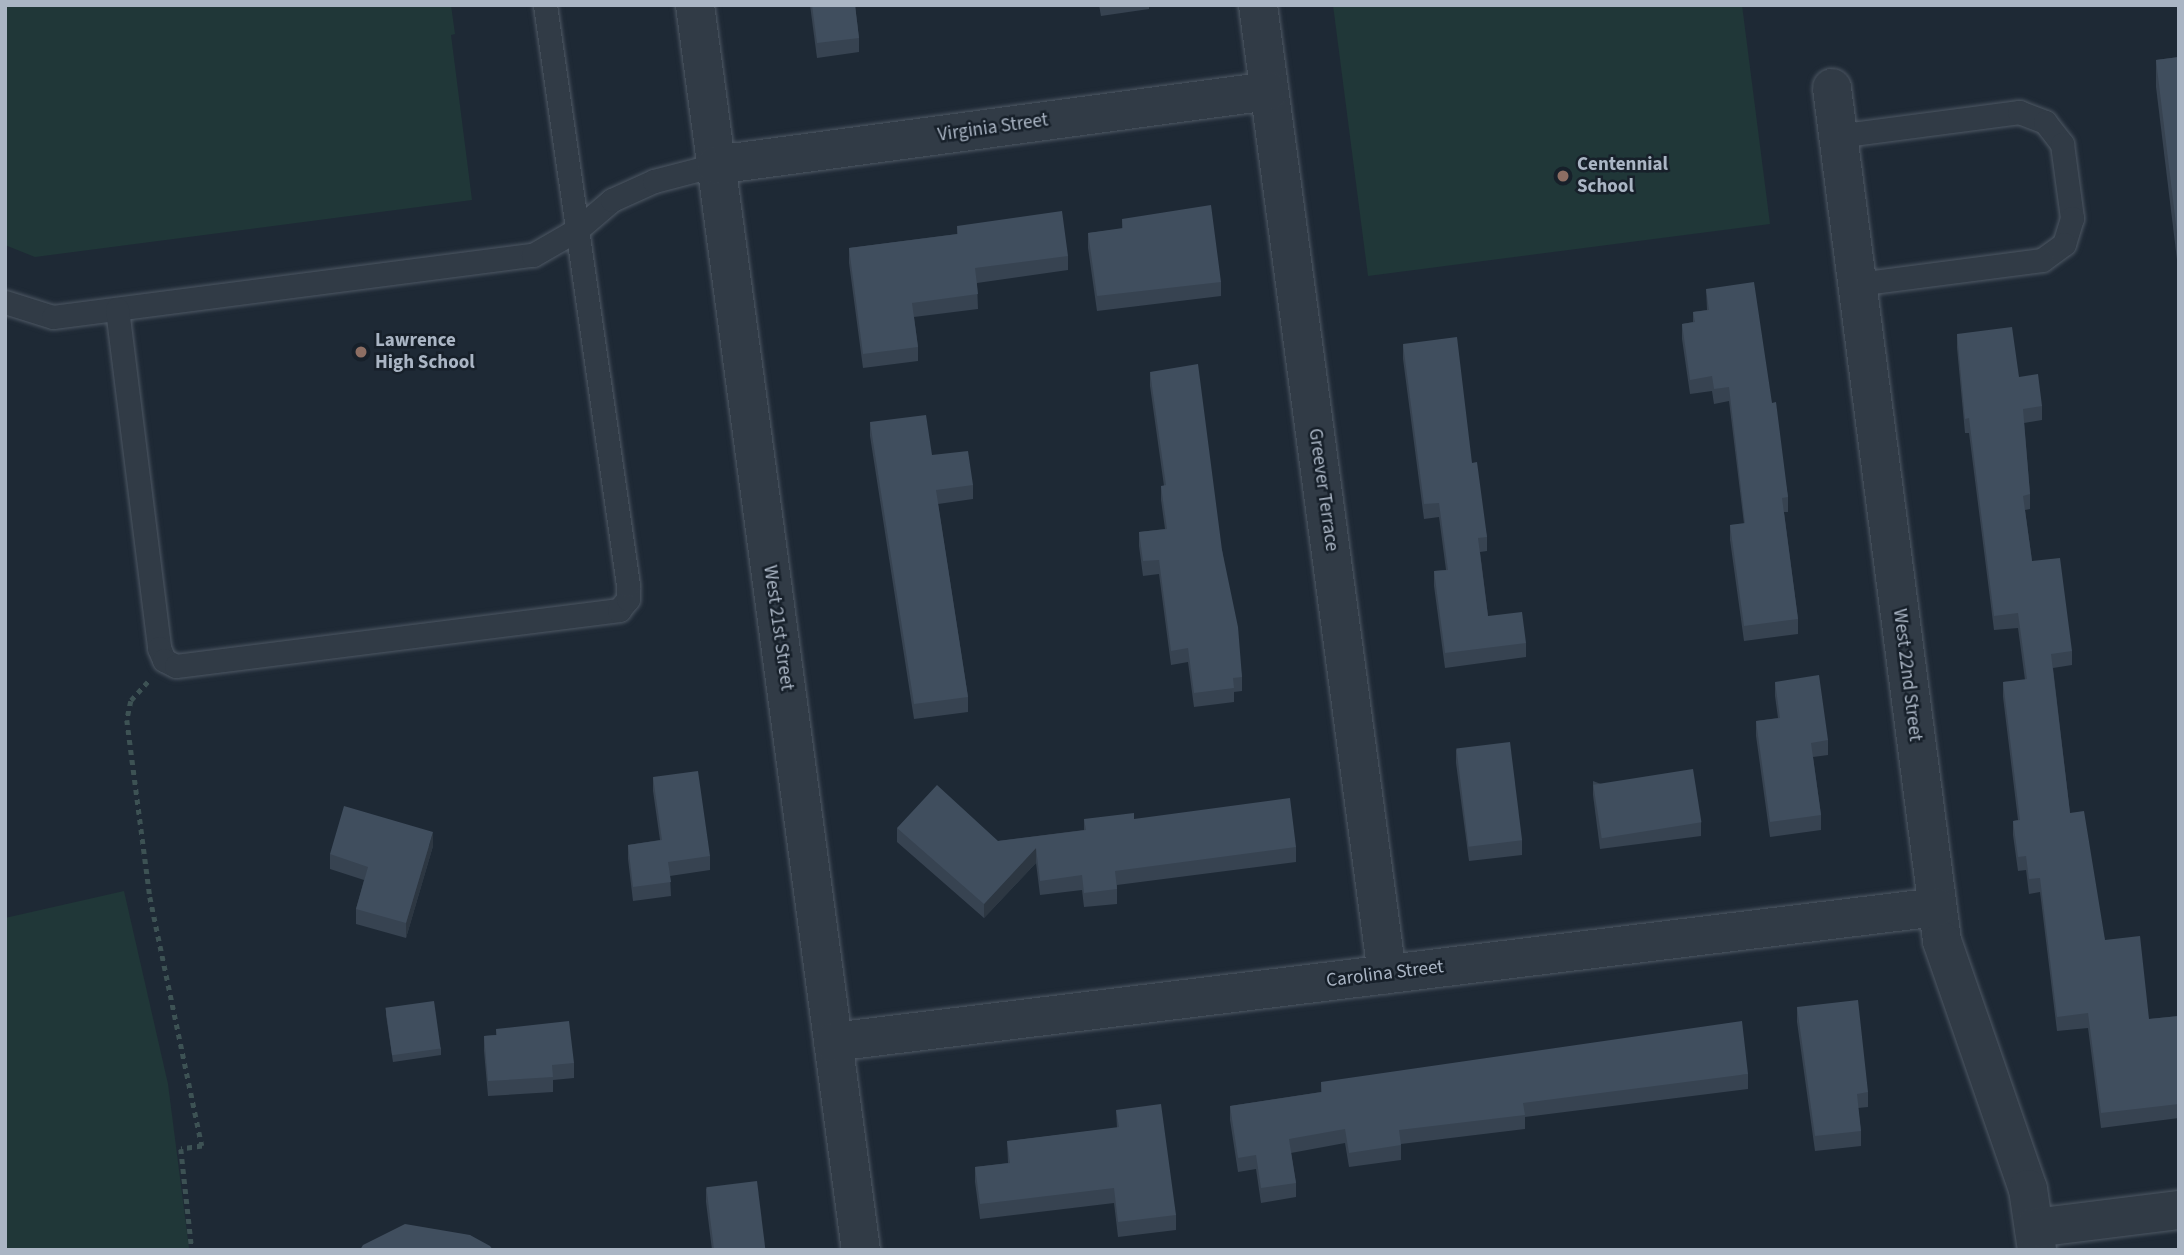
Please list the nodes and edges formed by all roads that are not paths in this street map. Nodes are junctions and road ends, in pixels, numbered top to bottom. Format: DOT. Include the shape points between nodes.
graph roads {
  1 [pos="545,5"];
  2 [pos="695,5"];
  3 [pos="1258,5"];
  4 [pos="1832,88"];
  5 [pos="1269,92"];
  6 [pos="1838,136"];
  7 [pos="716,165"];
  8 [pos="578,229"];
  9 [pos="1857,284"];
  10 [pos="5,302"];
  11 [pos="117,309"];
  12 [pos="1937,907"];
  13 [pos="1387,974"];
  14 [pos="834,1042"];
  15 [pos="2179,1210"];
  16 [pos="2035,1239"];
  17 [pos="861,1250"];
  1 -- 8 [label="lane"];
  2 -- 7 [label="street, West 21st Street"];
  3 -- 5 [label="street, Greever Terrace"];
  4 -- 6 [label="street, West 22nd Street"];
  5 -- 7 [label="street, Virginia Street"];
  5 -- 13 [label="street, Greever Terrace"];
  6 -- 9 [label="street, West 22nd Street"];
  6 -- 9 [label="lane" via="2019,112 2045,122 2063,144 2072,218 2064,244 2042,260"];
  7 -- 8 [label="lane" via="654,181 611,200"];
  7 -- 14 [label="street, West 21st Street"];
  8 -- 11 [label="lane" via="533,255"];
  8 -- 11 [label="lane" via="628,585 628,599 619,610 176,666 164,660"];
  9 -- 12 [label="street, West 22nd Street"];
  10 -- 11 [label="lane" via="53,317"];
  12 -- 13 [label="street, Carolina Street"];
  12 -- 16 [label="street, West 22nd Street" via="1942,942 2028,1189"];
  13 -- 14 [label="street, Carolina Street"];
  14 -- 17 [label="street, West 21st Street"];
  15 -- 16 [label="street"];
}
